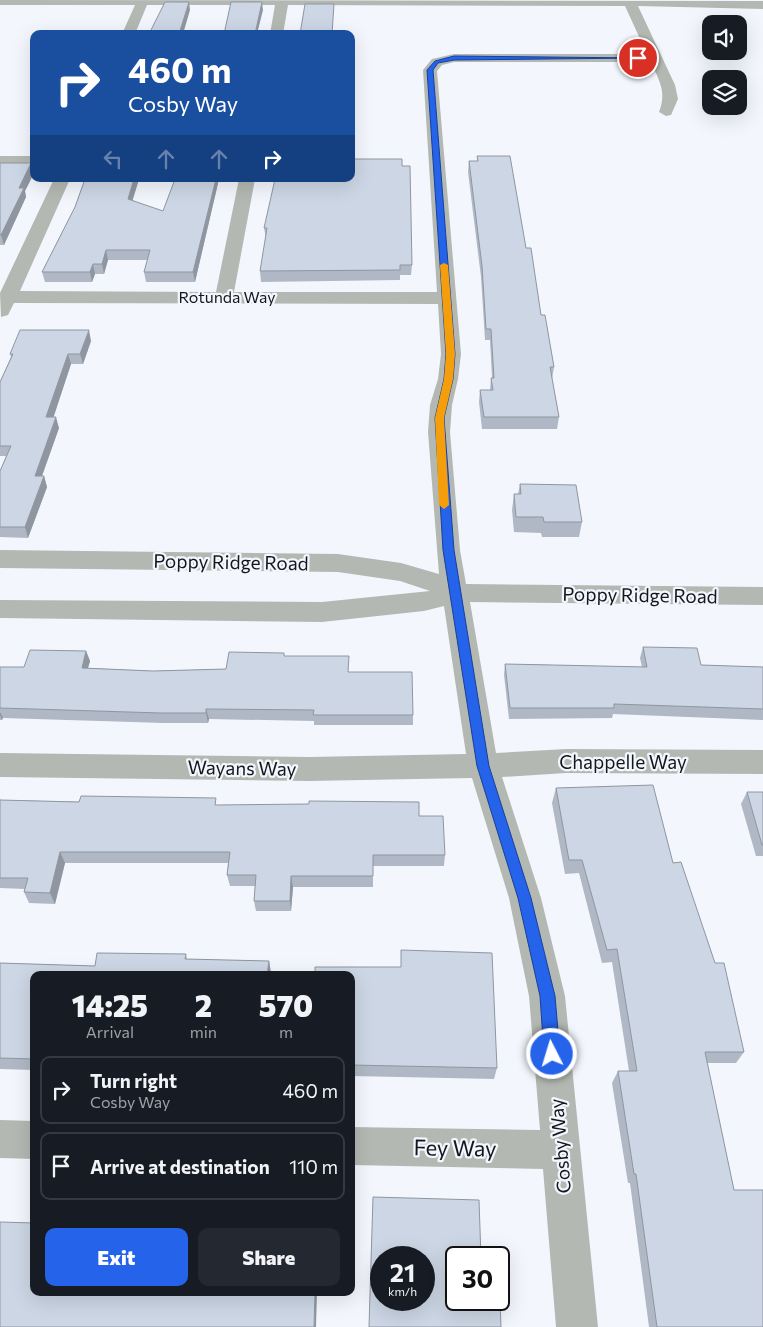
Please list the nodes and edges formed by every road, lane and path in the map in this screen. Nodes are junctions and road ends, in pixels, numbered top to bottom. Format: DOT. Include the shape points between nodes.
graph roads {
  1 [pos="0,1"];
  2 [pos="630,1"];
  3 [pos="143,2"];
  4 [pos="282,2"];
  5 [pos="763,5"];
  6 [pos="130,30"];
  7 [pos="277,30"];
  8 [pos="656,58"];
  9 [pos="666,112"];
  10 [pos="0,161"];
  11 [pos="30,161"];
  12 [pos="61,182"];
  13 [pos="247,182"];
  14 [pos="224,297"];
  15 [pos="447,298"];
  16 [pos="4,305"];
  17 [pos="0,559"];
  18 [pos="457,593"];
  19 [pos="763,596"];
  20 [pos="0,609"];
  21 [pos="763,762"];
  22 [pos="0,765"];
  23 [pos="483,766"];
  24 [pos="0,1139"];
  25 [pos="30,1140"];
  26 [pos="355,1146"];
  27 [pos="560,1150"];
  28 [pos="577,1327"];
  1 -- 3 [label="street"];
  2 -- 4 [label="street"];
  2 -- 5 [label="street"];
  2 -- 8 [label="street"];
  3 -- 4 [label="street"];
  3 -- 6 [label="street"];
  4 -- 7 [label="street"];
  8 -- 9 [label="street" via="670,92"];
  8 -- 15 [label="street, Cosby Way" via="454,58 432,64"];
  10 -- 11 [label="street"];
  12 -- 16 [label="street"];
  13 -- 14 [label="street"];
  14 -- 15 [label="street, Rotunda Way"];
  14 -- 16 [label="street, Rotunda Way"];
  15 -- 18 [label="street, Cosby Way" via="450,364 439,432 444,516"];
  17 -- 18 [label="street, Poppy Ridge Road" via="321,562 403,572 440,583"];
  18 -- 19 [label="street, Poppy Ridge Road"];
  18 -- 20 [label="street, Poppy Ridge Road" via="424,602 322,612"];
  18 -- 23 [label="street, Cosby Way"];
  21 -- 23 [label="street, Chappelle Way" via="566,761"];
  22 -- 23 [label="street, Wayans Way" via="298,769"];
  23 -- 27 [label="street, Cosby Way" via="525,898 547,996"];
  24 -- 25 [label="street"];
  26 -- 27 [label="street, Fey Way"];
  27 -- 28 [label="street, Cosby Way"];
}
